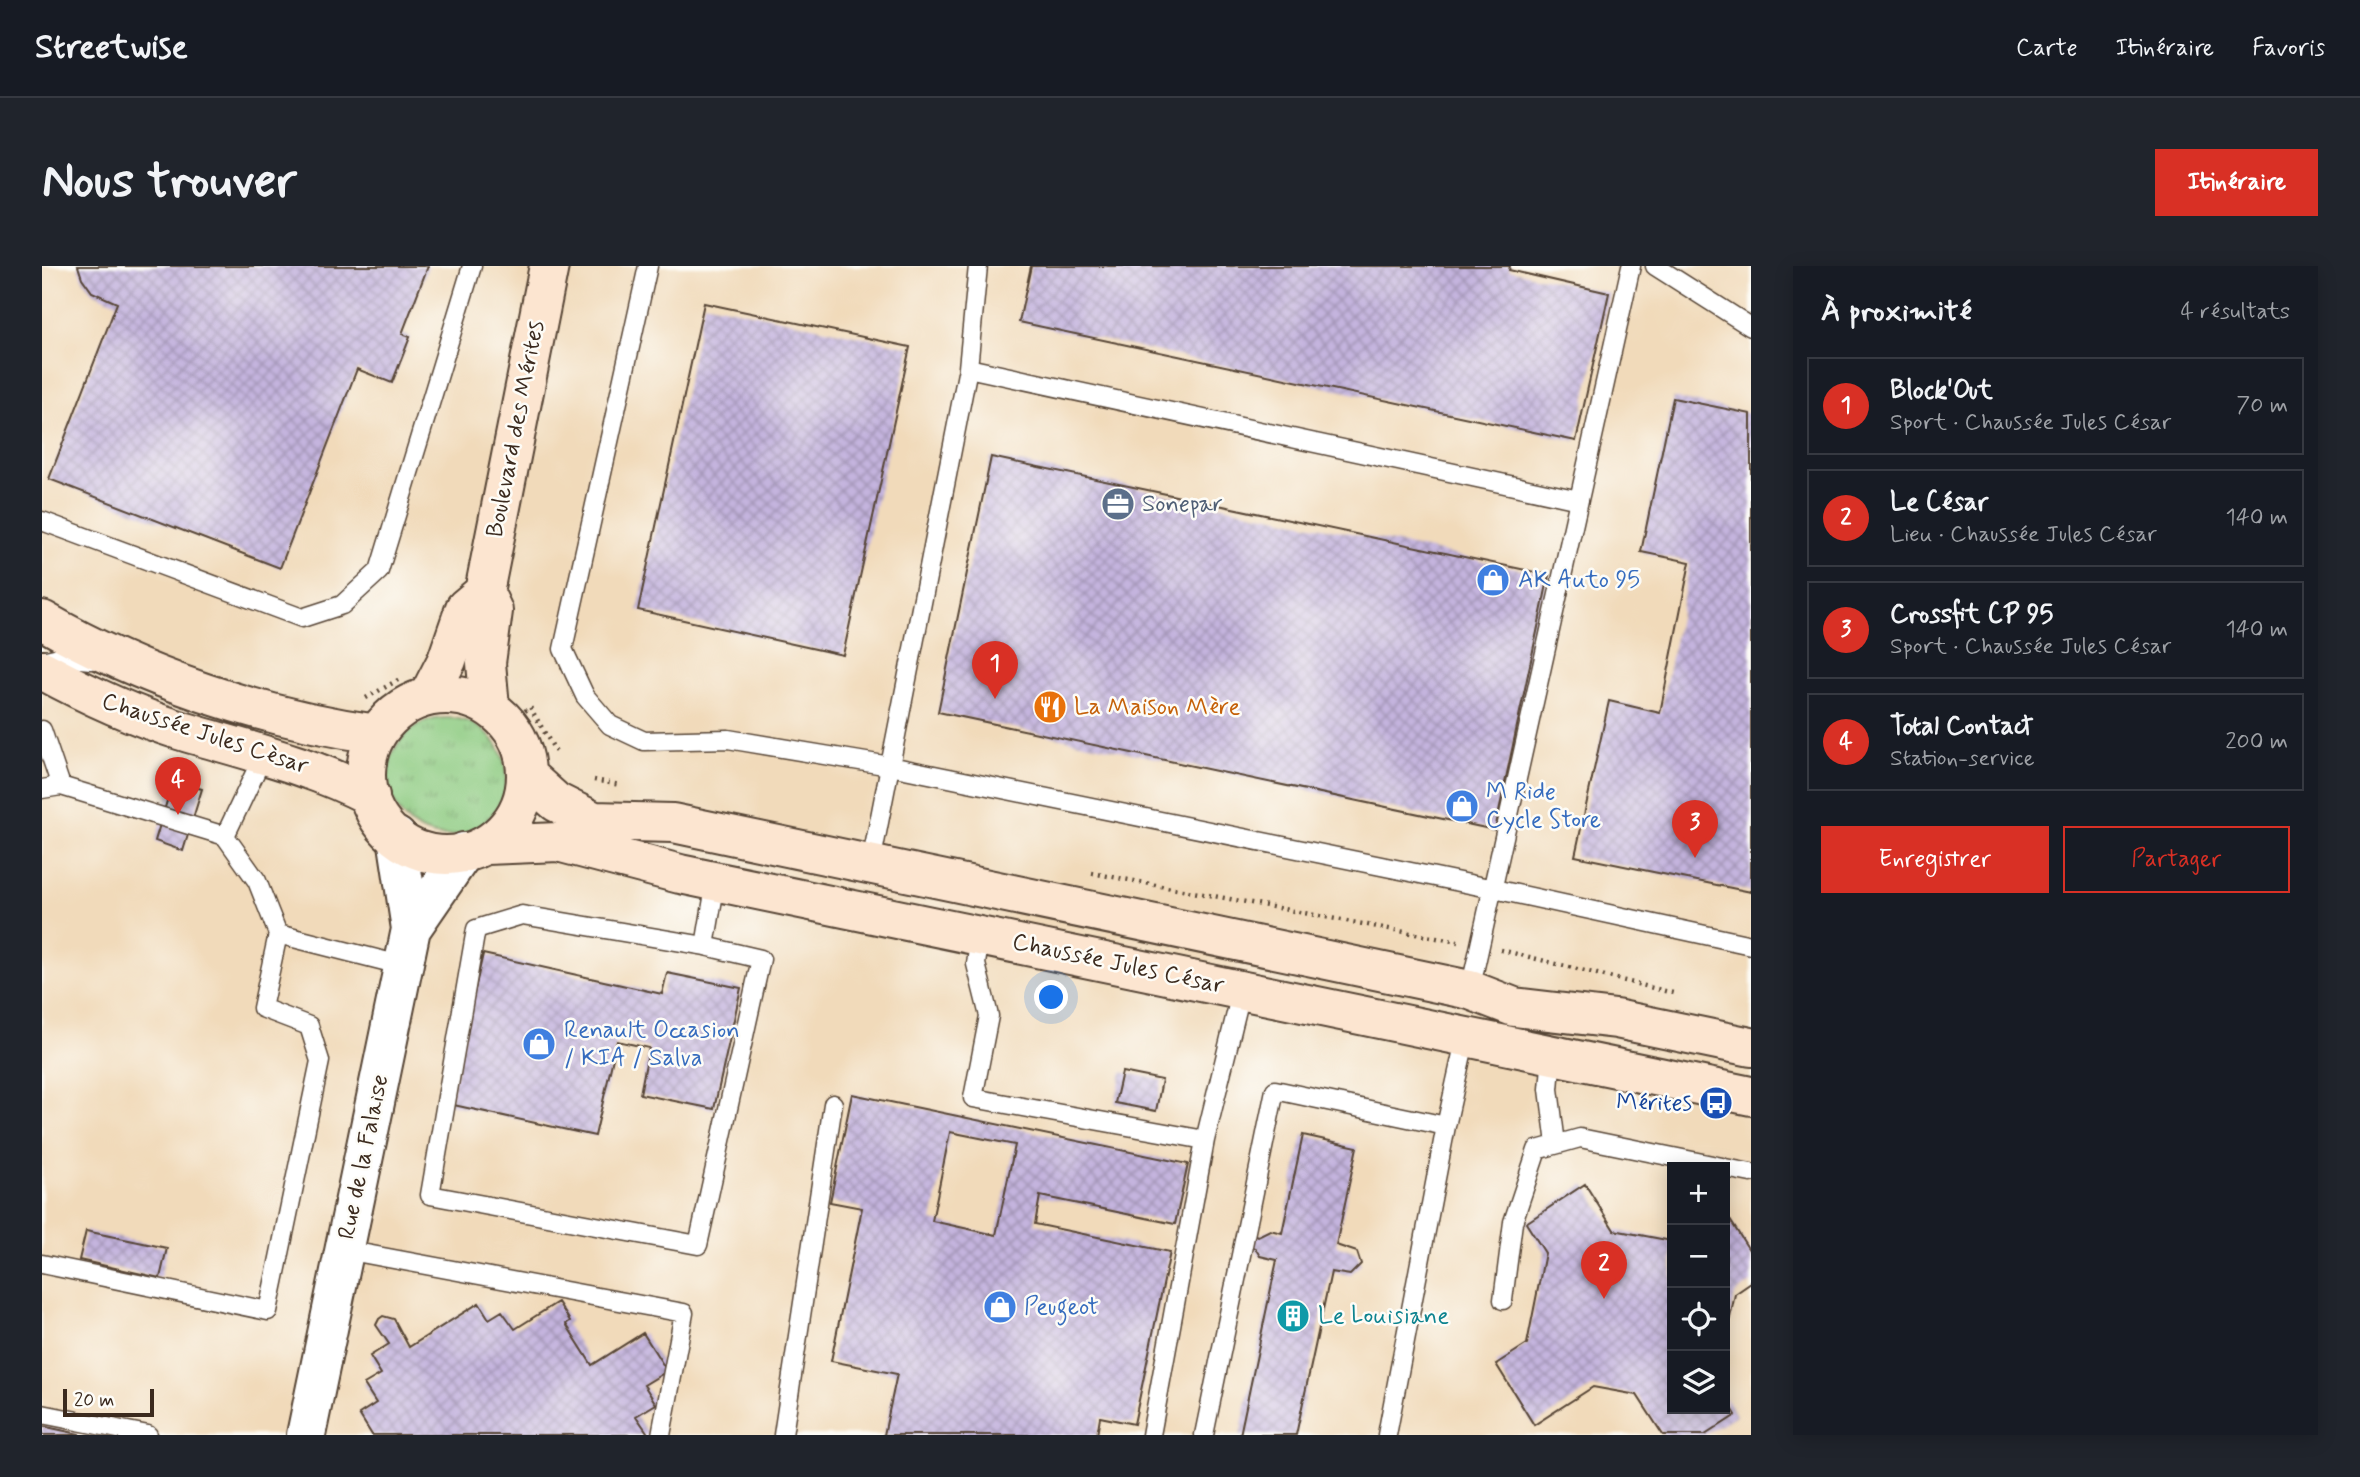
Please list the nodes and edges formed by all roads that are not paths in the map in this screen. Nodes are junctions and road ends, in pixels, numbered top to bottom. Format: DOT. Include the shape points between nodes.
graph roads {
  1 [pos="471,266"];
  2 [pos="549,266"];
  3 [pos="648,266"];
  4 [pos="978,266"];
  5 [pos="1631,266"];
  6 [pos="1655,266"];
  7 [pos="1751,327"];
  8 [pos="968,368"];
  9 [pos="1580,500"];
  10 [pos="42,521"];
  11 [pos="484,592"];
  12 [pos="42,620"];
  13 [pos="42,661"];
  14 [pos="42,670"];
  15 [pos="166,677"];
  16 [pos="418,686"];
  17 [pos="499,716"];
  18 [pos="42,730"];
  19 [pos="377,734"];
  20 [pos="261,754"];
  21 [pos="890,766"];
  22 [pos="526,775"];
  23 [pos="61,786"];
  24 [pos="42,789"];
  25 [pos="370,796"];
  26 [pos="225,836"];
  27 [pos="397,837"];
  28 [pos="475,849"];
  29 [pos="871,863"];
  30 [pos="716,881"];
  31 [pos="1494,889"];
  32 [pos="411,929"];
  33 [pos="278,934"];
  34 [pos="980,935"];
  35 [pos="1751,945"];
  36 [pos="705,946"];
  37 [pos="404,967"];
  38 [pos="1242,989"];
  39 [pos="1470,990"];
  40 [pos="1466,1036"];
  41 [pos="1751,1047"];
  42 [pos="1552,1055"];
  43 [pos="1751,1096"];
  44 [pos="833,1104"];
  45 [pos="1446,1126"];
  46 [pos="1205,1140"];
  47 [pos="1556,1144"];
  48 [pos="1694,1162"];
  49 [pos="1730,1169"];
  50 [pos="1751,1173"];
  51 [pos="345,1250"];
  52 [pos="42,1264"];
  53 [pos="1503,1300"];
  54 [pos="42,1414"];
  55 [pos="148,1435"];
  56 [pos="306,1435"];
  57 [pos="661,1435"];
  58 [pos="783,1435"];
  59 [pos="1151,1435"];
  60 [pos="1204,1435"];
  61 [pos="1387,1435"];
  1 -- 10 [label="lane" via="379,571 342,605 302,618"];
  2 -- 11 [label="main road, Boulevard des Mérites"];
  3 -- 21 [label="lane" via="563,649 585,696 610,725 644,741 728,739"];
  4 -- 8 [label="lane"];
  5 -- 9 [label="lane"];
  6 -- 7 [label="lane"];
  8 -- 9 [label="lane"];
  8 -- 21 [label="lane"];
  9 -- 31 [label="lane"];
  11 -- 16 [label="main road, Boulevard des Mérites" via="465,608 447,660"];
  11 -- 17 [label="main road, Boulevard des Mérites" via="493,611 486,663"];
  12 -- 15 [label="main road, Chaussée Jules Cèsar"];
  13 -- 15 [label="lane" via="70,656"];
  14 -- 20 [label="main road, Chaussée Jules Cèsar" via="145,718"];
  15 -- 19 [label="main road, Chaussée Jules Cèsar" via="311,724"];
  16 -- 17 [label="main road"];
  16 -- 19 [label="main road"];
  17 -- 22 [label="main road" via="523,750"];
  18 -- 23 [label="lane"];
  19 -- 25 [label="main road" via="368,761"];
  20 -- 25 [label="main road, Chaussée Jules Cèsar" via="319,771"];
  20 -- 26 [label="lane"];
  21 -- 29 [label="lane"];
  21 -- 31 [label="lane"];
  22 -- 28 [label="main road" via="519,809 501,833"];
  22 -- 29 [label="main road, Chaussée Jules César" via="556,802 594,821 673,823"];
  23 -- 24 [label="lane"];
  23 -- 26 [label="lane"];
  25 -- 27 [label="main road" via="377,815"];
  26 -- 33 [label="lane" via="257,881"];
  27 -- 28 [label="main road" via="429,853"];
  27 -- 32 [label="street, Rue de la Falaise"];
  28 -- 30 [label="main road, Chaussée Jules César" via="558,842"];
  28 -- 32 [label="street, Rue de la Falaise"];
  29 -- 39 [label="main road, Chaussée Jules César"];
  30 -- 34 [label="main road, Chaussée Jules César"];
  30 -- 36 [label="lane"];
  31 -- 35 [label="lane"];
  31 -- 39 [label="lane"];
  32 -- 37 [label="street, Rue de la Falaise"];
  33 -- 37 [label="lane"];
  33 -- 52 [label="lane" via="262,1007 309,1026 320,1061 268,1311"];
  34 -- 38 [label="main road, Chaussée Jules César"];
  34 -- 46 [label="lane" via="976,964 989,1016 972,1098"];
  36 -- 36 [label="lane" via="761,959 698,1245 430,1195 476,929 522,915"];
  37 -- 51 [label="street, Rue de la Falaise"];
  38 -- 40 [label="main road, Chaussée Jules César"];
  38 -- 46 [label="lane"];
  39 -- 41 [label="main road, Chaussée Jules César" via="1514,1007 1605,1017"];
  40 -- 42 [label="main road, Chaussée Jules César"];
  40 -- 45 [label="lane"];
  42 -- 43 [label="main road, Chaussée Jules César"];
  42 -- 47 [label="lane" via="1549,1088"];
  44 -- 58 [label="lane"];
  45 -- 60 [label="lane" via="1275,1090"];
  45 -- 61 [label="lane"];
  46 -- 59 [label="lane"];
  47 -- 48 [label="lane" via="1580,1138"];
  47 -- 53 [label="lane" via="1538,1150 1513,1222"];
  49 -- 50 [label="lane"];
  51 -- 56 [label="street, Rue de la Falaise"];
  51 -- 57 [label="lane" via="684,1313"];
  54 -- 55 [label="lane"];
}
